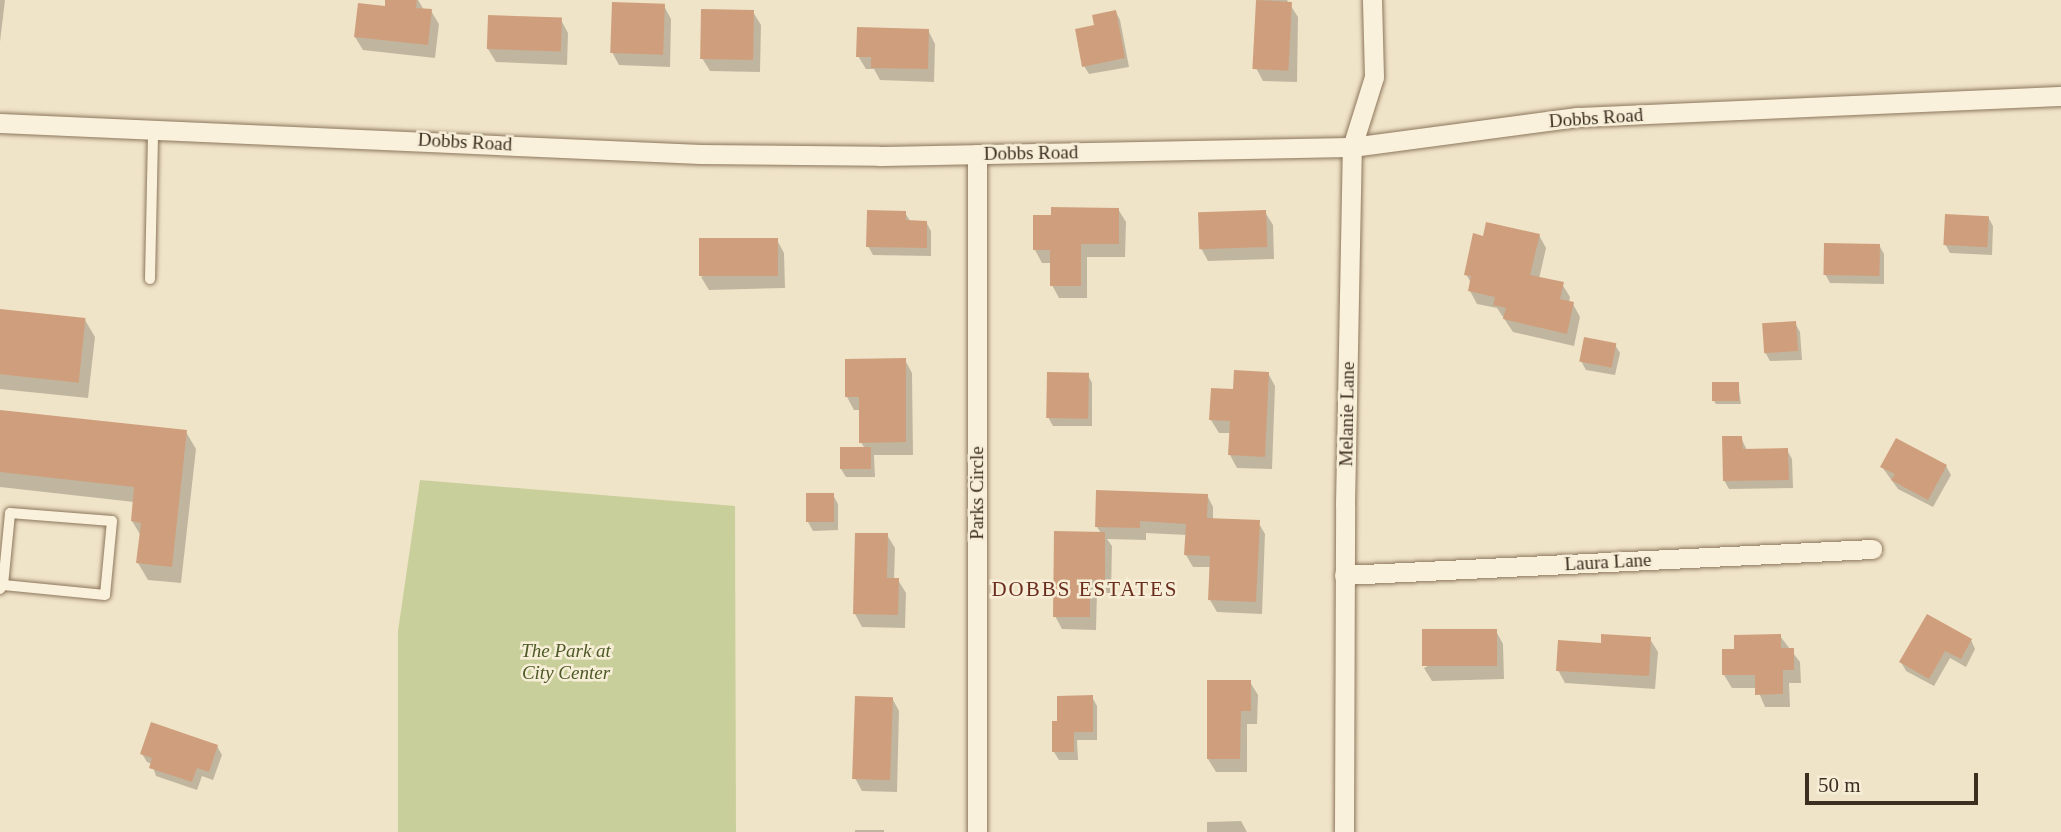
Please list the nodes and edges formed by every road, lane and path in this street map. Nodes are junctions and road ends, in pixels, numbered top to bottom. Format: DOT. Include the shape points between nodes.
graph roads {
  1 [pos="1372,0"];
  2 [pos="2061,96"];
  3 [pos="0,123"];
  4 [pos="153,130"];
  5 [pos="1352,147"];
  6 [pos="977,155"];
  7 [pos="150,279"];
  8 [pos="1872,549"];
  9 [pos="1345,575"];
  10 [pos="2,587"];
  11 [pos="977,832"];
  12 [pos="1344,832"];
  1 -- 5 [label="street, Melanie Lane" via="1374,77"];
  2 -- 5 [label="street, Dobbs Road" via="1577,117"];
  3 -- 4 [label="street, Dobbs Road"];
  4 -- 6 [label="street, Dobbs Road" via="700,155"];
  4 -- 7 [label="lane"];
  5 -- 6 [label="street, Dobbs Road"];
  5 -- 9 [label="street, Melanie Lane"];
  6 -- 11 [label="street, Parks Circle"];
  8 -- 9 [label="street, Laura Lane"];
  9 -- 12 [label="street, Melanie Lane"];
  10 -- 10 [label="lane" via="105,595 112,522 10,513"];
}
